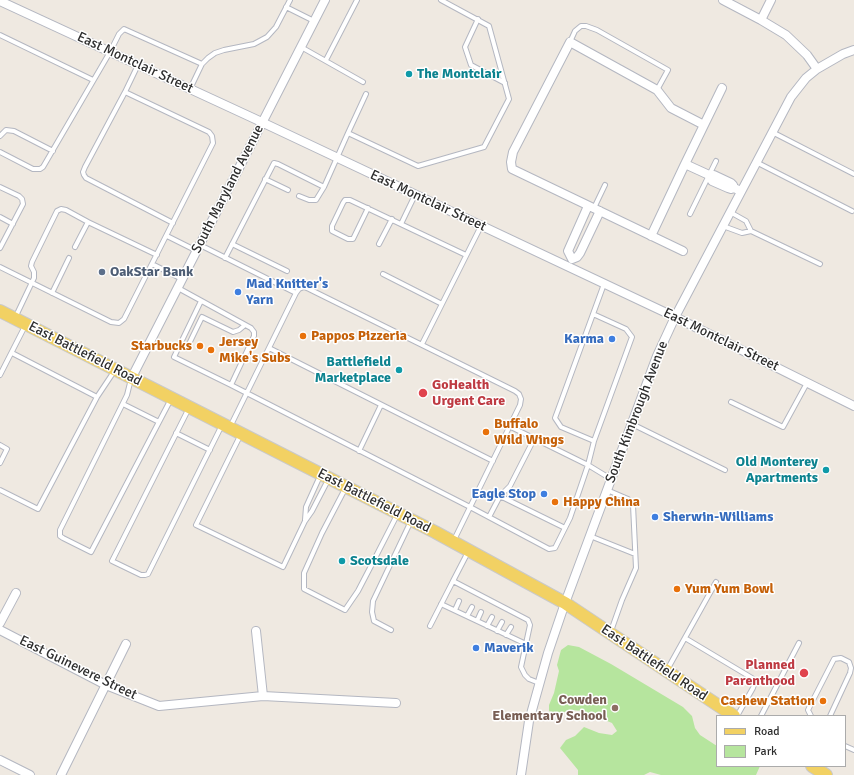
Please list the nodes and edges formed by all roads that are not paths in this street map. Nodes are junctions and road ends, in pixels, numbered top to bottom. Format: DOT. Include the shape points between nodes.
graph roads {
  1 [pos="290,0"];
  2 [pos="325,0"];
  3 [pos="357,0"];
  4 [pos="441,0"];
  5 [pos="723,0"];
  6 [pos="771,0"];
  7 [pos="0,1"];
  8 [pos="286,7"];
  9 [pos="478,19"];
  10 [pos="761,20"];
  11 [pos="314,22"];
  12 [pos="0,35"];
  13 [pos="570,42"];
  14 [pos="301,47"];
  15 [pos="854,50"];
  16 [pos="110,52"];
  17 [pos="326,60"];
  18 [pos="202,64"];
  19 [pos="139,65"];
  20 [pos="817,69"];
  21 [pos="93,80"];
  22 [pos="363,82"];
  23 [pos="505,83"];
  24 [pos="722,88"];
  25 [pos="190,89"];
  26 [pos="657,90"];
  27 [pos="125,92"];
  28 [pos="366,94"];
  29 [pos="263,123"];
  30 [pos="704,125"];
  31 [pos="772,132"];
  32 [pos="348,133"];
  33 [pos="0,136"];
  34 [pos="52,151"];
  35 [pos="0,152"];
  36 [pos="336,157"];
  37 [pos="716,161"];
  38 [pos="756,162"];
  39 [pos="685,164"];
  40 [pos="854,174"];
  41 [pos="709,175"];
  42 [pos="265,179"];
  43 [pos="605,185"];
  44 [pos="0,187"];
  45 [pos="324,187"];
  46 [pos="288,190"];
  47 [pos="738,190"];
  48 [pos="415,195"];
  49 [pos="299,196"];
  50 [pos="368,208"];
  51 [pos="594,208"];
  52 [pos="852,211"];
  53 [pos="730,212"];
  54 [pos="690,214"];
  55 [pos="0,218"];
  56 [pos="392,219"];
  57 [pos="88,222"];
  58 [pos="173,223"];
  59 [pos="13,224"];
  60 [pos="401,224"];
  61 [pos="481,226"];
  62 [pos="722,226"];
  63 [pos="751,231"];
  64 [pos="167,236"];
  65 [pos="651,236"];
  66 [pos="232,244"];
  67 [pos="379,244"];
  68 [pos="75,247"];
  69 [pos="0,248"];
  70 [pos="198,248"];
  71 [pos="683,251"];
  72 [pos="466,254"];
  73 [pos="157,255"];
  74 [pos="69,258"];
  75 [pos="225,258"];
  76 [pos="572,259"];
  77 [pos="152,264"];
  78 [pos="820,264"];
  79 [pos="0,267"];
  80 [pos="568,267"];
  81 [pos="288,271"];
  82 [pos="383,274"];
  83 [pos="182,280"];
  84 [pos="32,283"];
  85 [pos="604,284"];
  86 [pos="178,288"];
  87 [pos="52,293"];
  88 [pos="296,293"];
  89 [pos="201,301"];
  90 [pos="442,304"];
  91 [pos="0,311"];
  92 [pos="593,314"];
  93 [pos="675,317"];
  94 [pos="15,318"];
  95 [pos="26,324"];
  96 [pos="245,325"];
  97 [pos="422,344"];
  98 [pos="178,348"];
  99 [pos="269,348"];
  100 [pos="12,353"];
  101 [pos="115,370"];
  102 [pos="0,375"];
  103 [pos="131,378"];
  104 [pos="807,383"];
  105 [pos="231,385"];
  106 [pos="246,394"];
  107 [pos="97,397"];
  108 [pos="171,399"];
  109 [pos="731,402"];
  110 [pos="123,404"];
  111 [pos="381,405"];
  112 [pos="854,406"];
  113 [pos="189,408"];
  114 [pos="159,422"];
  115 [pos="632,424"];
  116 [pos="510,426"];
  117 [pos="231,429"];
  118 [pos="176,433"];
  119 [pos="534,439"];
  120 [pos="594,441"];
  121 [pos="0,445"];
  122 [pos="210,450"];
  123 [pos="359,451"];
  124 [pos="493,461"];
  125 [pos="0,463"];
  126 [pos="588,466"];
  127 [pos="725,470"];
  128 [pos="325,476"];
  129 [pos="611,479"];
  130 [pos="346,487"];
  131 [pos="0,490"];
  132 [pos="607,490"];
  133 [pos="500,496"];
  134 [pos="470,507"];
  135 [pos="398,513"];
  136 [pos="489,517"];
  137 [pos="411,520"];
  138 [pos="305,521"];
  139 [pos="565,528"];
  140 [pos="590,536"];
  141 [pos="453,542"];
  142 [pos="469,551"];
  143 [pos="635,554"];
  144 [pos="453,580"];
  145 [pos="716,582"];
  146 [pos="466,587"];
  147 [pos="463,592"];
  148 [pos="16,594"];
  149 [pos="478,594"];
  150 [pos="475,598"];
  151 [pos="488,598"];
  152 [pos="460,601"];
  153 [pos="485,603"];
  154 [pos="565,603"];
  155 [pos="441,604"];
  156 [pos="472,607"];
  157 [pos="455,610"];
  158 [pos="481,612"];
  159 [pos="467,616"];
  160 [pos="492,617"];
  161 [pos="476,621"];
  162 [pos="502,622"];
  163 [pos="0,623"];
  164 [pos="430,626"];
  165 [pos="487,626"];
  166 [pos="511,627"];
  167 [pos="0,630"];
  168 [pos="391,630"];
  169 [pos="256,631"];
  170 [pos="497,631"];
  171 [pos="611,633"];
  172 [pos="506,635"];
  173 [pos="685,638"];
  174 [pos="799,643"];
  175 [pos="126,644"];
  176 [pos="526,644"];
  177 [pos="667,671"];
  178 [pos="539,683"];
  179 [pos="106,685"];
  180 [pos="263,696"];
  181 [pos="396,703"];
  182 [pos="733,715"];
  183 [pos="738,715"];
  184 [pos="762,715"];
  185 [pos="810,715"];
  186 [pos="830,715"];
  187 [pos="0,760"];
  188 [pos="814,767"];
  189 [pos="30,775"];
  190 [pos="61,775"];
  191 [pos="521,775"];
  192 [pos="826,775"];
  1 -- 8 [label="lane"];
  2 -- 11 [label="street, South Maryland Avenue"];
  3 -- 17 [label="lane"];
  4 -- 9 [label="lane"];
  5 -- 10 [label="street"];
  6 -- 10 [label="street"];
  7 -- 16 [label="street, East Montclair Street"];
  8 -- 11 [label="lane"];
  8 -- 18 [label="lane" via="276,27 267,37 254,44 215,53"];
  9 -- 23 [label="lane" via="489,26"];
  9 -- 23 [label="lane" via="465,47 471,65"];
  10 -- 20 [label="street" via="786,35 807,55"];
  11 -- 14 [label="street, South Maryland Avenue"];
  12 -- 21 [label="lane"];
  13 -- 26 [label="street"];
  13 -- 26 [label="lane" via="575,31 581,26 597,30 668,70"];
  13 -- 51 [label="street" via="513,152 512,169"];
  14 -- 17 [label="lane"];
  14 -- 29 [label="street, South Maryland Avenue"];
  15 -- 20 [label="street, South Kimbrough Avenue"];
  16 -- 18 [label="lane" via="118,34 124,29"];
  16 -- 19 [label="street, East Montclair Street"];
  16 -- 21 [label="lane"];
  17 -- 22 [label="lane"];
  18 -- 25 [label="lane"];
  19 -- 25 [label="street, East Montclair Street"];
  19 -- 27 [label="lane"];
  20 -- 31 [label="street, South Kimbrough Avenue" via="791,97"];
  21 -- 34 [label="lane"];
  23 -- 32 [label="lane" via="509,99 484,147 418,166"];
  24 -- 30 [label="street"];
  25 -- 29 [label="street, East Montclair Street"];
  26 -- 30 [label="street" via="671,108"];
  27 -- 58 [label="lane" via="208,132 214,139"];
  27 -- 58 [label="lane" via="85,167 84,175"];
  28 -- 32 [label="lane"];
  29 -- 36 [label="street, East Montclair Street"];
  29 -- 70 [label="street, South Maryland Avenue"];
  30 -- 39 [label="street"];
  31 -- 38 [label="street, South Kimbrough Avenue"];
  31 -- 40 [label="lane"];
  32 -- 36 [label="lane"];
  33 -- 34 [label="lane" via="6,130 14,131"];
  34 -- 35 [label="lane" via="43,167 36,170"];
  36 -- 45 [label="lane"];
  36 -- 48 [label="street, East Montclair Street"];
  37 -- 41 [label="lane"];
  38 -- 47 [label="street, South Kimbrough Avenue"];
  38 -- 52 [label="lane"];
  39 -- 41 [label="street"];
  39 -- 65 [label="street"];
  41 -- 47 [label="street" via="731,183"];
  41 -- 54 [label="lane"];
  42 -- 45 [label="lane" via="274,163"];
  42 -- 46 [label="lane"];
  42 -- 66 [label="lane"];
  43 -- 51 [label="lane"];
  44 -- 59 [label="lane" via="22,199 22,208"];
  45 -- 49 [label="lane" via="316,200"];
  47 -- 53 [label="street, South Kimbrough Avenue"];
  48 -- 60 [label="lane"];
  48 -- 61 [label="street, East Montclair Street"];
  50 -- 50 [label="lane" via="345,200 332,231 353,239"];
  50 -- 56 [label="lane"];
  51 -- 65 [label="street"];
  51 -- 76 [label="street" via="580,253 577,258"];
  51 -- 76 [label="street" via="568,251"];
  53 -- 62 [label="street, South Kimbrough Avenue"];
  53 -- 63 [label="lane" via="746,221"];
  55 -- 59 [label="lane"];
  56 -- 60 [label="lane"];
  56 -- 67 [label="lane"];
  57 -- 68 [label="lane"];
  57 -- 73 [label="lane"];
  57 -- 84 [label="lane" via="66,210 57,211 32,262"];
  58 -- 64 [label="lane"];
  59 -- 69 [label="lane"];
  60 -- 72 [label="lane"];
  61 -- 72 [label="lane"];
  61 -- 80 [label="street, East Montclair Street"];
  62 -- 63 [label="lane" via="742,233"];
  62 -- 93 [label="street, South Kimbrough Avenue"];
  63 -- 78 [label="lane"];
  64 -- 70 [label="lane"];
  64 -- 73 [label="lane"];
  65 -- 71 [label="street"];
  66 -- 75 [label="lane"];
  66 -- 81 [label="lane"];
  70 -- 75 [label="lane"];
  70 -- 83 [label="street, South Maryland Avenue"];
  72 -- 90 [label="lane"];
  73 -- 77 [label="lane"];
  74 -- 87 [label="lane"];
  75 -- 88 [label="lane"];
  76 -- 80 [label="street"];
  77 -- 83 [label="lane"];
  77 -- 87 [label="lane" via="124,319 119,323 111,322"];
  79 -- 84 [label="lane"];
  80 -- 85 [label="street, East Montclair Street"];
  82 -- 90 [label="lane"];
  83 -- 86 [label="street, South Maryland Avenue"];
  84 -- 87 [label="lane"];
  84 -- 94 [label="lane"];
  85 -- 92 [label="lane"];
  85 -- 93 [label="street, East Montclair Street"];
  86 -- 89 [label="lane"];
  86 -- 103 [label="street, South Maryland Avenue"];
  88 -- 97 [label="lane" via="304,287 309,289"];
  88 -- 99 [label="lane"];
  89 -- 96 [label="lane"];
  89 -- 98 [label="lane"];
  90 -- 97 [label="lane"];
  91 -- 94 [label="main road, East Battlefield Road"];
  92 -- 120 [label="lane" via="626,329 632,337"];
  92 -- 120 [label="lane" via="555,418 561,427"];
  93 -- 104 [label="street, East Montclair Street"];
  93 -- 115 [label="street, South Kimbrough Avenue" via="657,356"];
  94 -- 95 [label="main road, East Battlefield Road"];
  95 -- 100 [label="lane"];
  95 -- 101 [label="main road, East Battlefield Road"];
  96 -- 98 [label="lane" via="234,332 202,317 187,348"];
  96 -- 105 [label="lane" via="251,328 254,336"];
  97 -- 116 [label="lane" via="519,394 520,405"];
  98 -- 105 [label="lane" via="174,357"];
  99 -- 106 [label="lane"];
  99 -- 111 [label="lane"];
  100 -- 102 [label="lane"];
  100 -- 107 [label="lane"];
  101 -- 103 [label="main road, East Battlefield Road"];
  101 -- 107 [label="lane"];
  103 -- 108 [label="main road, East Battlefield Road"];
  103 -- 110 [label="lane"];
  104 -- 109 [label="lane" via="783,427"];
  104 -- 112 [label="street, East Montclair Street"];
  105 -- 106 [label="lane"];
  106 -- 117 [label="lane"];
  106 -- 123 [label="lane"];
  107 -- 131 [label="lane" via="38,509"];
  108 -- 113 [label="main road, East Battlefield Road"];
  108 -- 114 [label="lane"];
  110 -- 114 [label="lane"];
  110 -- 114 [label="lane" via="60,530 60,536 90,552"];
  111 -- 123 [label="lane"];
  111 -- 124 [label="lane"];
  113 -- 117 [label="main road, East Battlefield Road"];
  113 -- 118 [label="lane"];
  115 -- 127 [label="lane"];
  115 -- 129 [label="street, South Kimbrough Avenue"];
  116 -- 119 [label="lane"];
  116 -- 124 [label="lane"];
  117 -- 122 [label="lane"];
  117 -- 128 [label="main road, East Battlefield Road"];
  117 -- 138 [label="lane" via="196,525 283,567"];
  118 -- 122 [label="lane"];
  118 -- 122 [label="lane" via="112,561 141,575 148,574"];
  119 -- 126 [label="lane"];
  119 -- 133 [label="lane" via="510,486"];
  120 -- 126 [label="lane"];
  121 -- 125 [label="lane" via="7,449"];
  123 -- 134 [label="lane"];
  124 -- 134 [label="lane"];
  126 -- 129 [label="lane"];
  126 -- 139 [label="lane"];
  128 -- 130 [label="main road, East Battlefield Road"];
  128 -- 138 [label="lane" via="312,511"];
  128 -- 138 [label="lane" via="306,507"];
  129 -- 132 [label="street, South Kimbrough Avenue"];
  130 -- 135 [label="main road, East Battlefield Road"];
  130 -- 135 [label="lane" via="304,574 304,589 345,610 358,591"];
  132 -- 140 [label="street, South Kimbrough Avenue"];
  132 -- 143 [label="lane" via="628,499 633,505"];
  133 -- 136 [label="lane"];
  133 -- 139 [label="lane"];
  134 -- 136 [label="lane"];
  134 -- 141 [label="lane"];
  135 -- 137 [label="main road, East Battlefield Road"];
  136 -- 139 [label="lane" via="549,549 555,548"];
  137 -- 141 [label="main road, East Battlefield Road"];
  137 -- 168 [label="lane" via="373,601 374,621"];
  140 -- 143 [label="lane"];
  140 -- 154 [label="street, South Kimbrough Avenue"];
  141 -- 142 [label="main road, East Battlefield Road"];
  142 -- 144 [label="lane"];
  142 -- 154 [label="main road, East Battlefield Road"];
  143 -- 171 [label="lane" via="636,568"];
  144 -- 146 [label="lane"];
  144 -- 155 [label="lane"];
  145 -- 173 [label="lane"];
  146 -- 147 [label="lane"];
  146 -- 149 [label="lane"];
  148 -- 163 [label="street"];
  149 -- 150 [label="lane"];
  149 -- 151 [label="lane"];
  151 -- 153 [label="lane"];
  151 -- 176 [label="lane" via="507,612 528,620 530,625"];
  152 -- 157 [label="lane"];
  154 -- 171 [label="main road, East Battlefield Road"];
  154 -- 178 [label="street, South Kimbrough Avenue"];
  155 -- 157 [label="lane"];
  155 -- 164 [label="lane"];
  156 -- 159 [label="lane"];
  157 -- 159 [label="lane"];
  158 -- 161 [label="lane"];
  159 -- 161 [label="lane"];
  160 -- 165 [label="lane"];
  161 -- 165 [label="lane"];
  162 -- 170 [label="lane"];
  165 -- 170 [label="lane"];
  166 -- 172 [label="lane"];
  167 -- 179 [label="street, East Guinevere Street"];
  169 -- 180 [label="street"];
  170 -- 172 [label="lane"];
  171 -- 177 [label="main road, East Battlefield Road"];
  172 -- 176 [label="lane"];
  173 -- 177 [label="lane"];
  173 -- 183 [label="lane" via="755,680"];
  174 -- 184 [label="lane"];
  175 -- 179 [label="street"];
  176 -- 178 [label="lane" via="521,667 529,679"];
  177 -- 182 [label="main road, East Battlefield Road"];
  178 -- 191 [label="street, South Kimbrough Avenue" via="529,721"];
  179 -- 180 [label="street, East Guinevere Street" via="159,706"];
  179 -- 190 [label="street"];
  180 -- 181 [label="street, East Guinevere Street"];
  185 -- 186 [label="lane" via="808,710 834,659 841,658 849,662 851,668"];
  187 -- 189 [label="street"];
  188 -- 192 [label="main road"];
}
